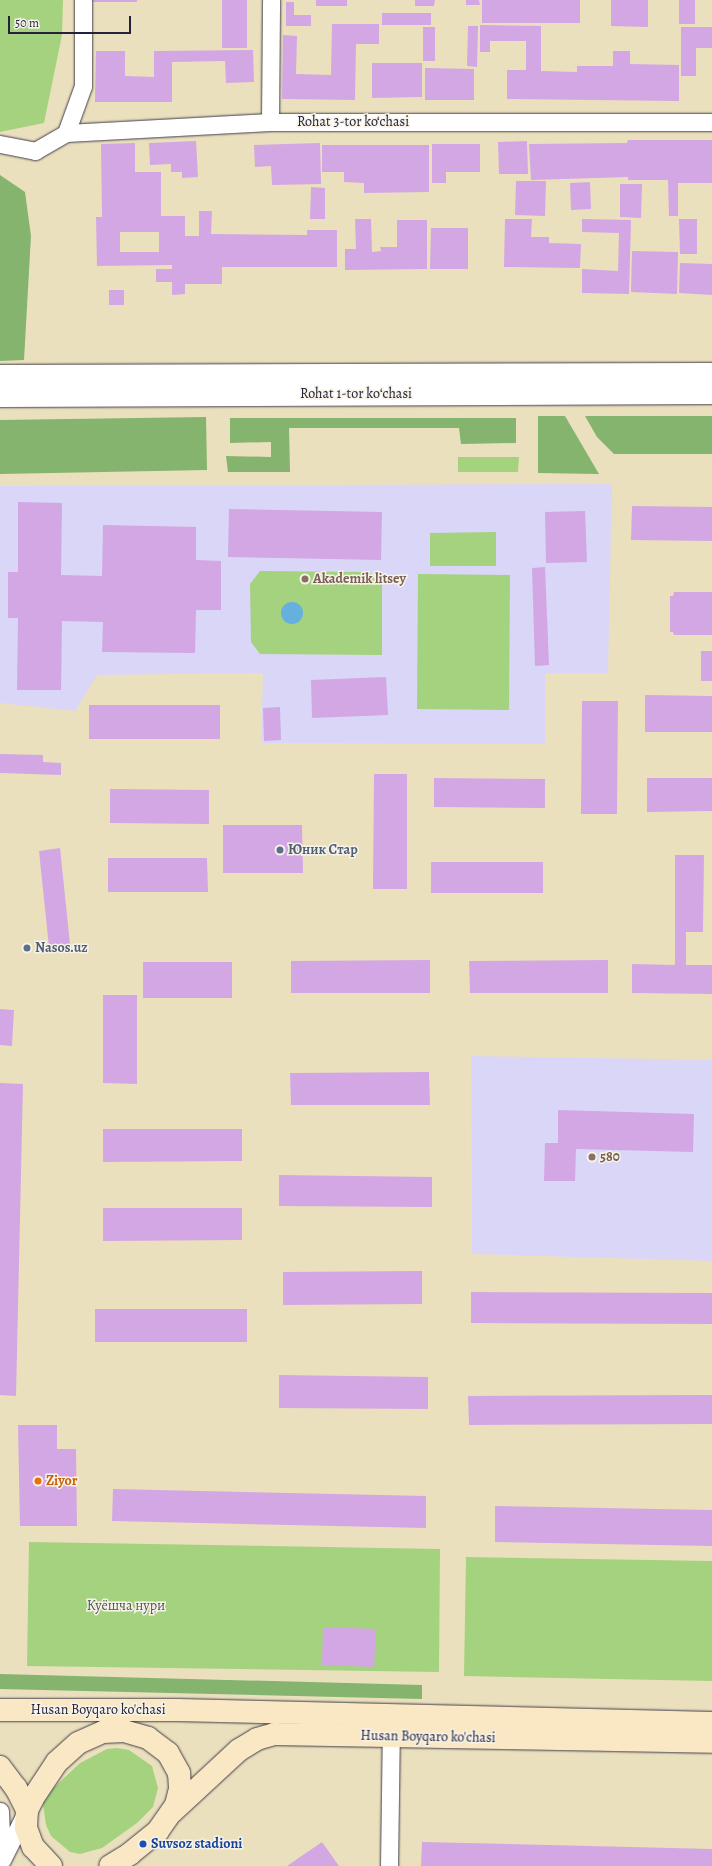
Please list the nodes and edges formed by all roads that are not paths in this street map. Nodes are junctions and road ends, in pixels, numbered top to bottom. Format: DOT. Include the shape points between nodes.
graph roads {
  1 [pos="83,0"];
  2 [pos="271,0"];
  3 [pos="270,122"];
  4 [pos="712,122"];
  5 [pos="66,133"];
  6 [pos="0,144"];
  7 [pos="712,374"];
  8 [pos="0,376"];
  9 [pos="712,393"];
  10 [pos="0,396"];
  11 [pos="9,1710"];
  12 [pos="178,1710"];
  13 [pos="712,1723"];
  14 [pos="391,1726"];
  15 [pos="115,1730"];
  16 [pos="712,1742"];
  17 [pos="0,1767"];
  18 [pos="27,1810"];
  19 [pos="0,1811"];
  20 [pos="172,1812"];
  21 [pos="2,1863"];
  22 [pos="51,1866"];
  23 [pos="110,1866"];
  24 [pos="389,1866"];
  1 -- 5 [label="street" via="83,86"];
  2 -- 3 [label="street"];
  3 -- 4 [label="street, Rohat 3-tor ko‘chasi"];
  3 -- 5 [label="street, Rohat 3-tor ko‘chasi"];
  5 -- 6 [label="street, Rohat 3-tor ko‘chasi" via="35,151"];
  7 -- 8 [label="street, Rohat 1-tor koʻchasi"];
  9 -- 10 [label="street, Rohat 1-tor koʻchasi"];
  11 -- 12 [label="main road, Husan Boyqaro ko'chasi"];
  11 -- 15 [label="main road, Husan Boyqaro ko'chasi"];
  12 -- 14 [label="main road, Husan Boyqaro ko'chasi"];
  12 -- 15 [label="main road, Husan Boyqaro ko'chasi"];
  13 -- 14 [label="main road, Husan Boyqaro ko'chasi"];
  14 -- 16 [label="main road, Husan Boyqaro ko'chasi"];
  14 -- 20 [label="main road, Husan Boyqaro ko'chasi" via="274,1734 257,1739 222,1764"];
  14 -- 24 [label="street"];
  15 -- 18 [label="main road, Husan Boyqaro ko'chasi" via="92,1736 67,1752 44,1779"];
  15 -- 20 [label="main road, Husan Boyqaro ko'chasi" via="132,1732 148,1738 162,1747 173,1759 179,1774 180,1789"];
  17 -- 18 [label="main road, Husan Boyqaro ko'chasi" via="16,1788"];
  18 -- 21 [label="street"];
  18 -- 22 [label="main road, Husan Boyqaro ko'chasi" via="26,1828 30,1841 41,1858"];
  19 -- 21 [label="street"];
  20 -- 23 [label="main road, Husan Boyqaro ko'chasi" via="143,1844"];
}
